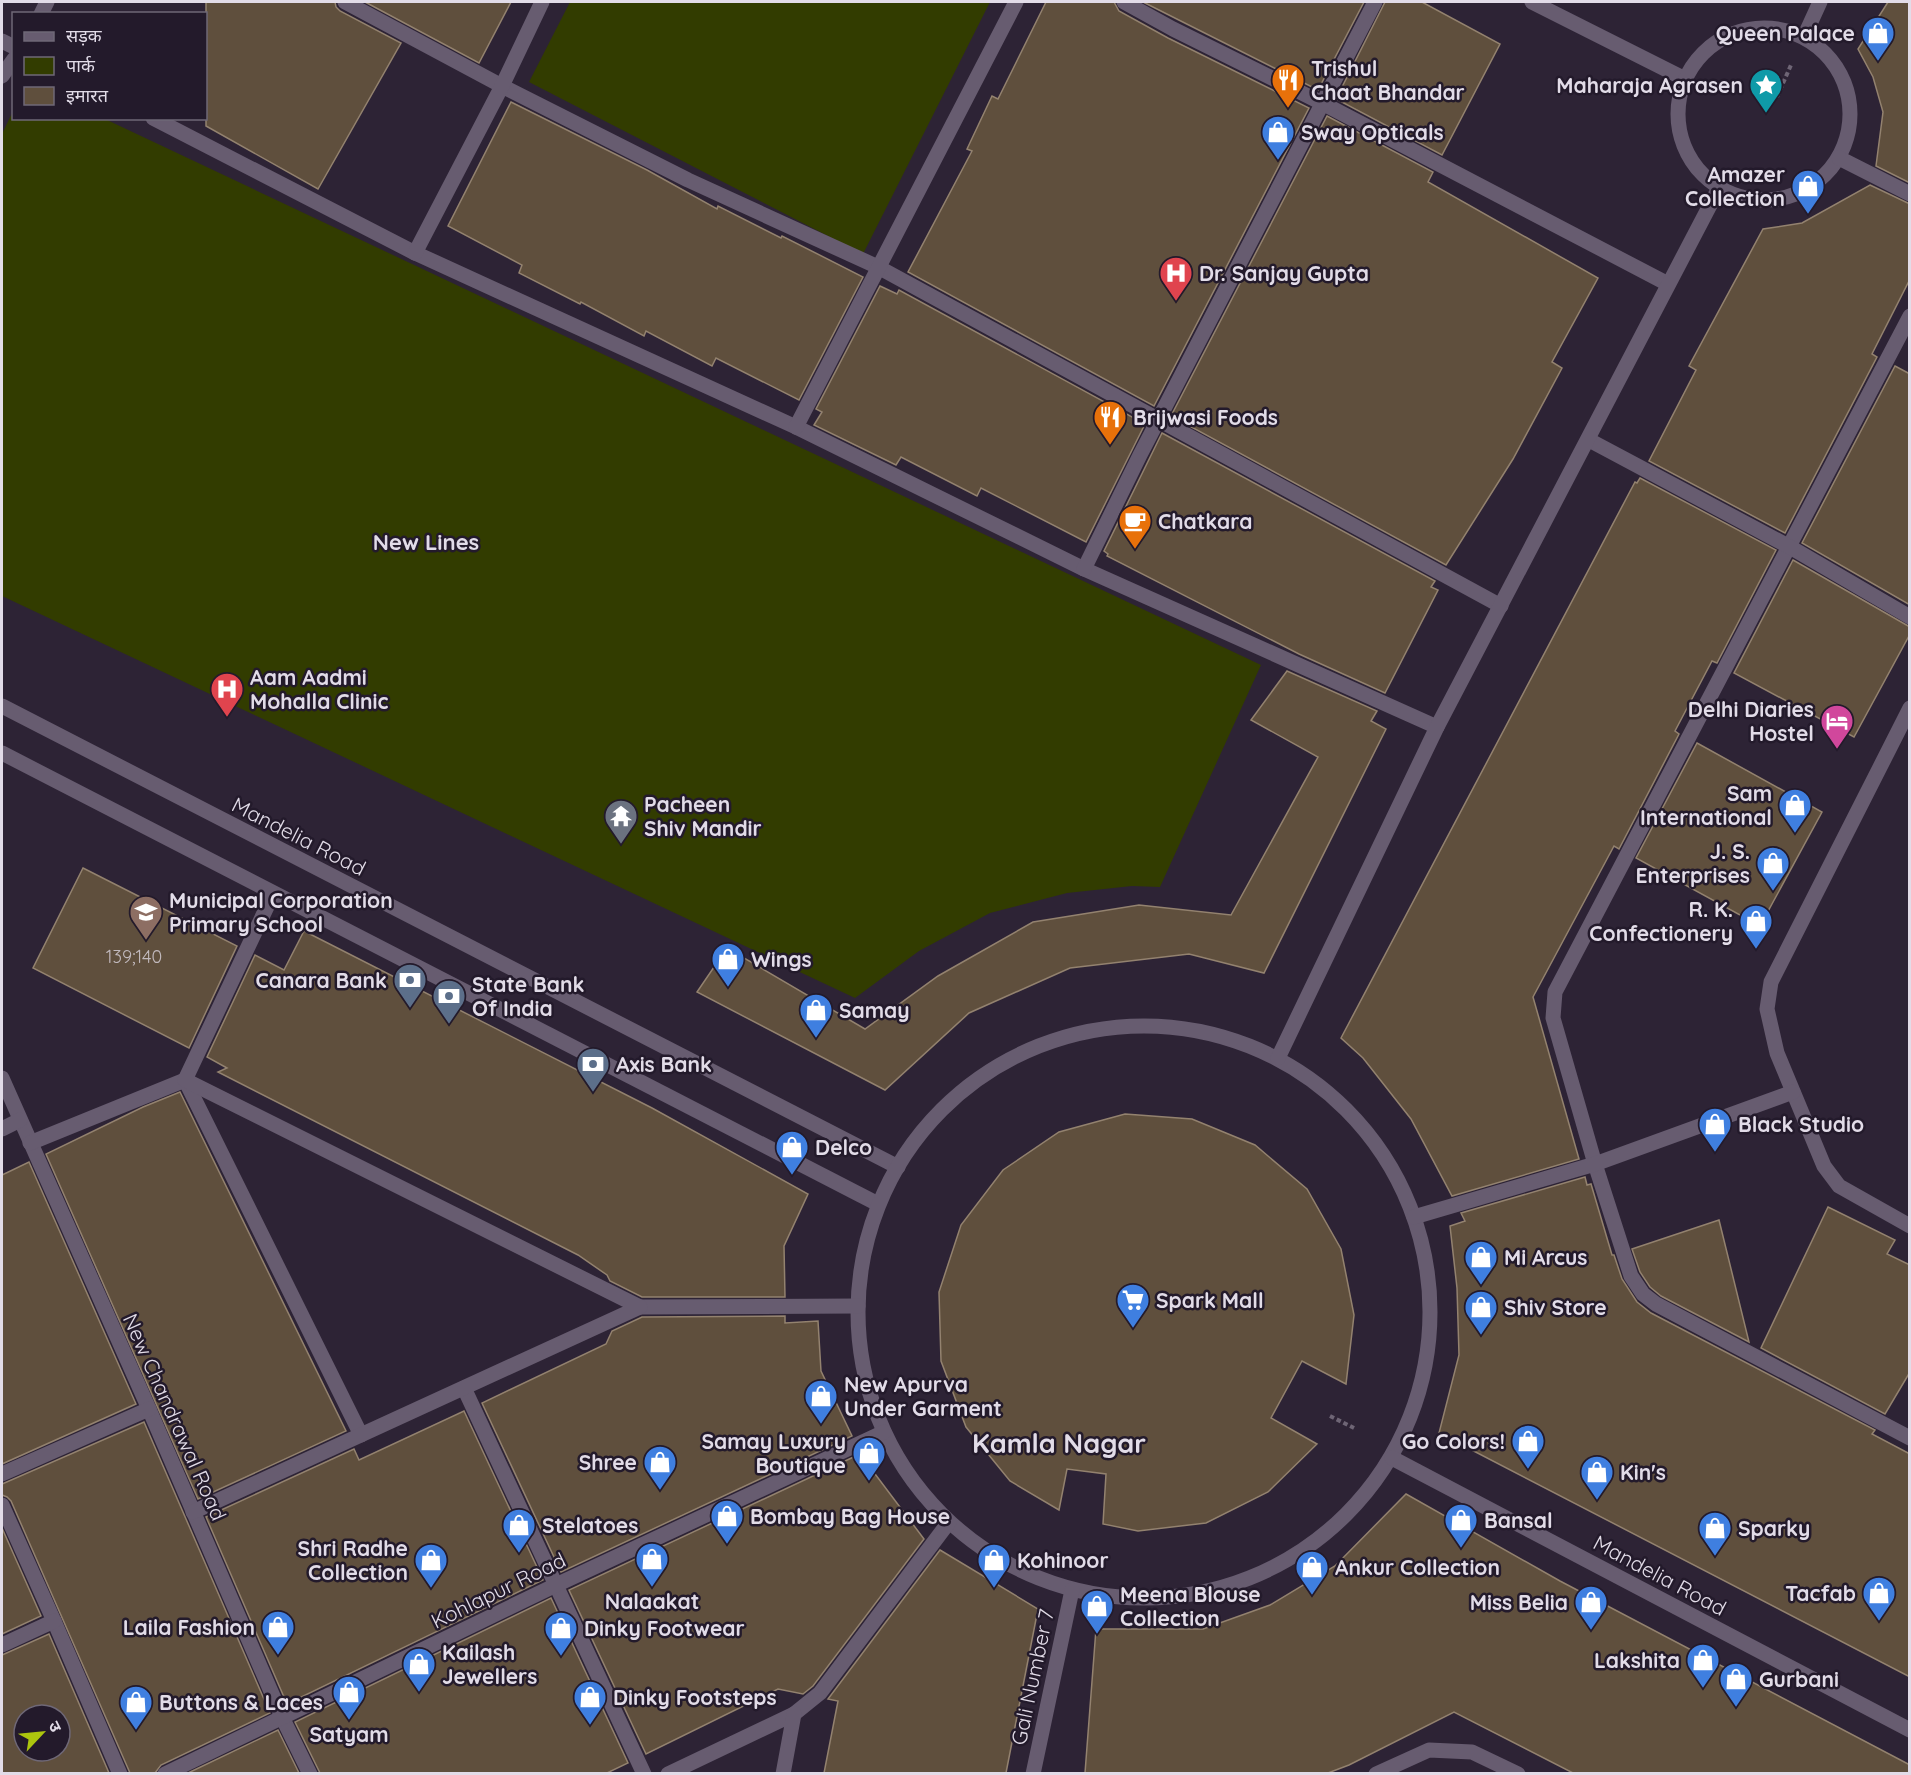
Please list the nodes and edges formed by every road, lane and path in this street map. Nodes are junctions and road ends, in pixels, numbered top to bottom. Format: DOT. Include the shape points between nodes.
graph roads {
  1 [pos="345,2"];
  2 [pos="542,2"];
  3 [pos="1016,2"];
  4 [pos="1124,2"];
  5 [pos="1375,2"];
  6 [pos="1532,2"];
  7 [pos="1820,2"];
  8 [pos="1804,38"];
  9 [pos="12,62"];
  10 [pos="2,76"];
  11 [pos="1685,79"];
  12 [pos="502,86"];
  13 [pos="1322,103"];
  14 [pos="157,120"];
  15 [pos="1839,158"];
  16 [pos="1719,188"];
  17 [pos="1910,194"];
  18 [pos="415,253"];
  19 [pos="878,267"];
  20 [pos="1668,284"];
  21 [pos="1910,316"];
  22 [pos="1158,420"];
  23 [pos="796,427"];
  24 [pos="1589,440"];
  25 [pos="1790,547"];
  26 [pos="1084,569"];
  27 [pos="1501,606"];
  28 [pos="1910,616"];
  29 [pos="2,706"];
  30 [pos="1910,708"];
  31 [pos="1437,727"];
  32 [pos="2,753"];
  33 [pos="273,894"];
  34 [pos="1278,1058"];
  35 [pos="2,1078"];
  36 [pos="185,1080"];
  37 [pos="1793,1092"];
  38 [pos="20,1120"];
  39 [pos="2,1129"];
  40 [pos="30,1143"];
  41 [pos="1595,1164"];
  42 [pos="898,1167"];
  43 [pos="876,1203"];
  44 [pos="1414,1217"];
  45 [pos="1910,1226"];
  46 [pos="858,1306"];
  47 [pos="640,1307"];
  48 [pos="464,1388"];
  49 [pos="149,1409"];
  50 [pos="1330,1416"];
  51 [pos="1354,1428"];
  52 [pos="884,1432"];
  53 [pos="361,1435"];
  54 [pos="1910,1438"];
  55 [pos="1392,1458"];
  56 [pos="2,1474"];
  57 [pos="2,1505"];
  58 [pos="193,1512"];
  59 [pos="949,1522"];
  60 [pos="556,1585"];
  61 [pos="1072,1590"];
  62 [pos="54,1621"];
  63 [pos="2,1645"];
  64 [pos="794,1714"];
  65 [pos="282,1717"];
  66 [pos="1910,1730"];
  67 [pos="120,1773"];
  68 [pos="165,1773"];
  69 [pos="310,1773"];
  70 [pos="644,1773"];
  71 [pos="668,1773"];
  72 [pos="783,1773"];
  73 [pos="1033,1773"];
  74 [pos="1376,1773"];
  75 [pos="1518,1773"];
  1 -- 12 [label="street"];
  2 -- 12 [label="street"];
  3 -- 19 [label="street"];
  4 -- 13 [label="street"];
  5 -- 13 [label="street"];
  6 -- 11 [label="street"];
  7 -- 8 [label="street"];
  8 -- 11 [label="street" via="1778,29 1749,29 1723,38 1701,56"];
  8 -- 15 [label="street" via="1826,55 1842,77 1849,104 1848,132"];
  9 -- 10 [label="street"];
  11 -- 16 [label="street" via="1678,103 1678,127 1686,152 1700,172"];
  12 -- 18 [label="street"];
  12 -- 19 [label="street" via="688,180"];
  13 -- 20 [label="street"];
  13 -- 22 [label="street"];
  14 -- 18 [label="street"];
  15 -- 16 [label="street" via="1822,179 1799,194 1772,201 1745,199"];
  15 -- 17 [label="street"];
  16 -- 20 [label="street"];
  18 -- 23 [label="street"];
  19 -- 22 [label="street"];
  19 -- 23 [label="street"];
  20 -- 24 [label="street"];
  21 -- 25 [label="street"];
  22 -- 26 [label="street"];
  22 -- 27 [label="street"];
  23 -- 26 [label="street"];
  24 -- 25 [label="street"];
  24 -- 27 [label="street"];
  25 -- 28 [label="street"];
  25 -- 41 [label="street" via="1555,992 1553,1018"];
  26 -- 31 [label="street"];
  27 -- 31 [label="street"];
  29 -- 42 [label="street, Mandelia Road"];
  30 -- 37 [label="street" via="1771,982 1767,1009 1770,1026"];
  31 -- 34 [label="street"];
  32 -- 33 [label="street"];
  33 -- 36 [label="street"];
  33 -- 43 [label="street"];
  34 -- 42 [label="street" via="1232,1038 1183,1027 1133,1024 1083,1031 1035,1046 990,1068 950,1100 916,1137"];
  34 -- 44 [label="street" via="1315,1081 1375,1141"];
  35 -- 38 [label="street, New Chandrawal Road"];
  36 -- 40 [label="street"];
  36 -- 47 [label="street"];
  36 -- 53 [label="street"];
  37 -- 41 [label="street"];
  37 -- 45 [label="street" via="1824,1166 1839,1186"];
  38 -- 39 [label="street"];
  38 -- 40 [label="street, New Chandrawal Road"];
  40 -- 49 [label="street, New Chandrawal Road"];
  41 -- 44 [label="street"];
  41 -- 54 [label="street" via="1632,1276 1643,1294"];
  42 -- 43 [label="street"];
  43 -- 46 [label="street" via="859,1279"];
  44 -- 55 [label="street" via="1427,1265 1431,1315 1426,1365 1413,1413"];
  46 -- 47 [label="street"];
  46 -- 52 [label="street" via="867,1383"];
  47 -- 48 [label="street"];
  48 -- 53 [label="street"];
  48 -- 60 [label="street"];
  49 -- 56 [label="street"];
  49 -- 58 [label="street, New Chandrawal Road"];
  50 -- 51 [label="path"];
  52 -- 59 [label="street" via="912,1480"];
  52 -- 60 [label="street, Kohlapur Road"];
  53 -- 58 [label="street"];
  55 -- 61 [label="street" via="1361,1501 1323,1538 1278,1567 1230,1587 1177,1598 1124,1599"];
  55 -- 66 [label="street, Mandelia Road"];
  57 -- 62 [label="street"];
  58 -- 65 [label="street, New Chandrawal Road"];
  59 -- 61 [label="street" via="986,1551 1028,1574"];
  59 -- 64 [label="street" via="820,1693"];
  60 -- 65 [label="street, Kohlapur Road"];
  60 -- 70 [label="street"];
  61 -- 73 [label="street, Gali Number 7"];
  62 -- 63 [label="street"];
  62 -- 67 [label="street"];
  64 -- 71 [label="street"];
  64 -- 72 [label="street"];
  65 -- 68 [label="street, Kohlapur Road"];
  65 -- 69 [label="street, New Chandrawal Road"];
  74 -- 75 [label="street" via="1429,1750 1472,1752"];
}
